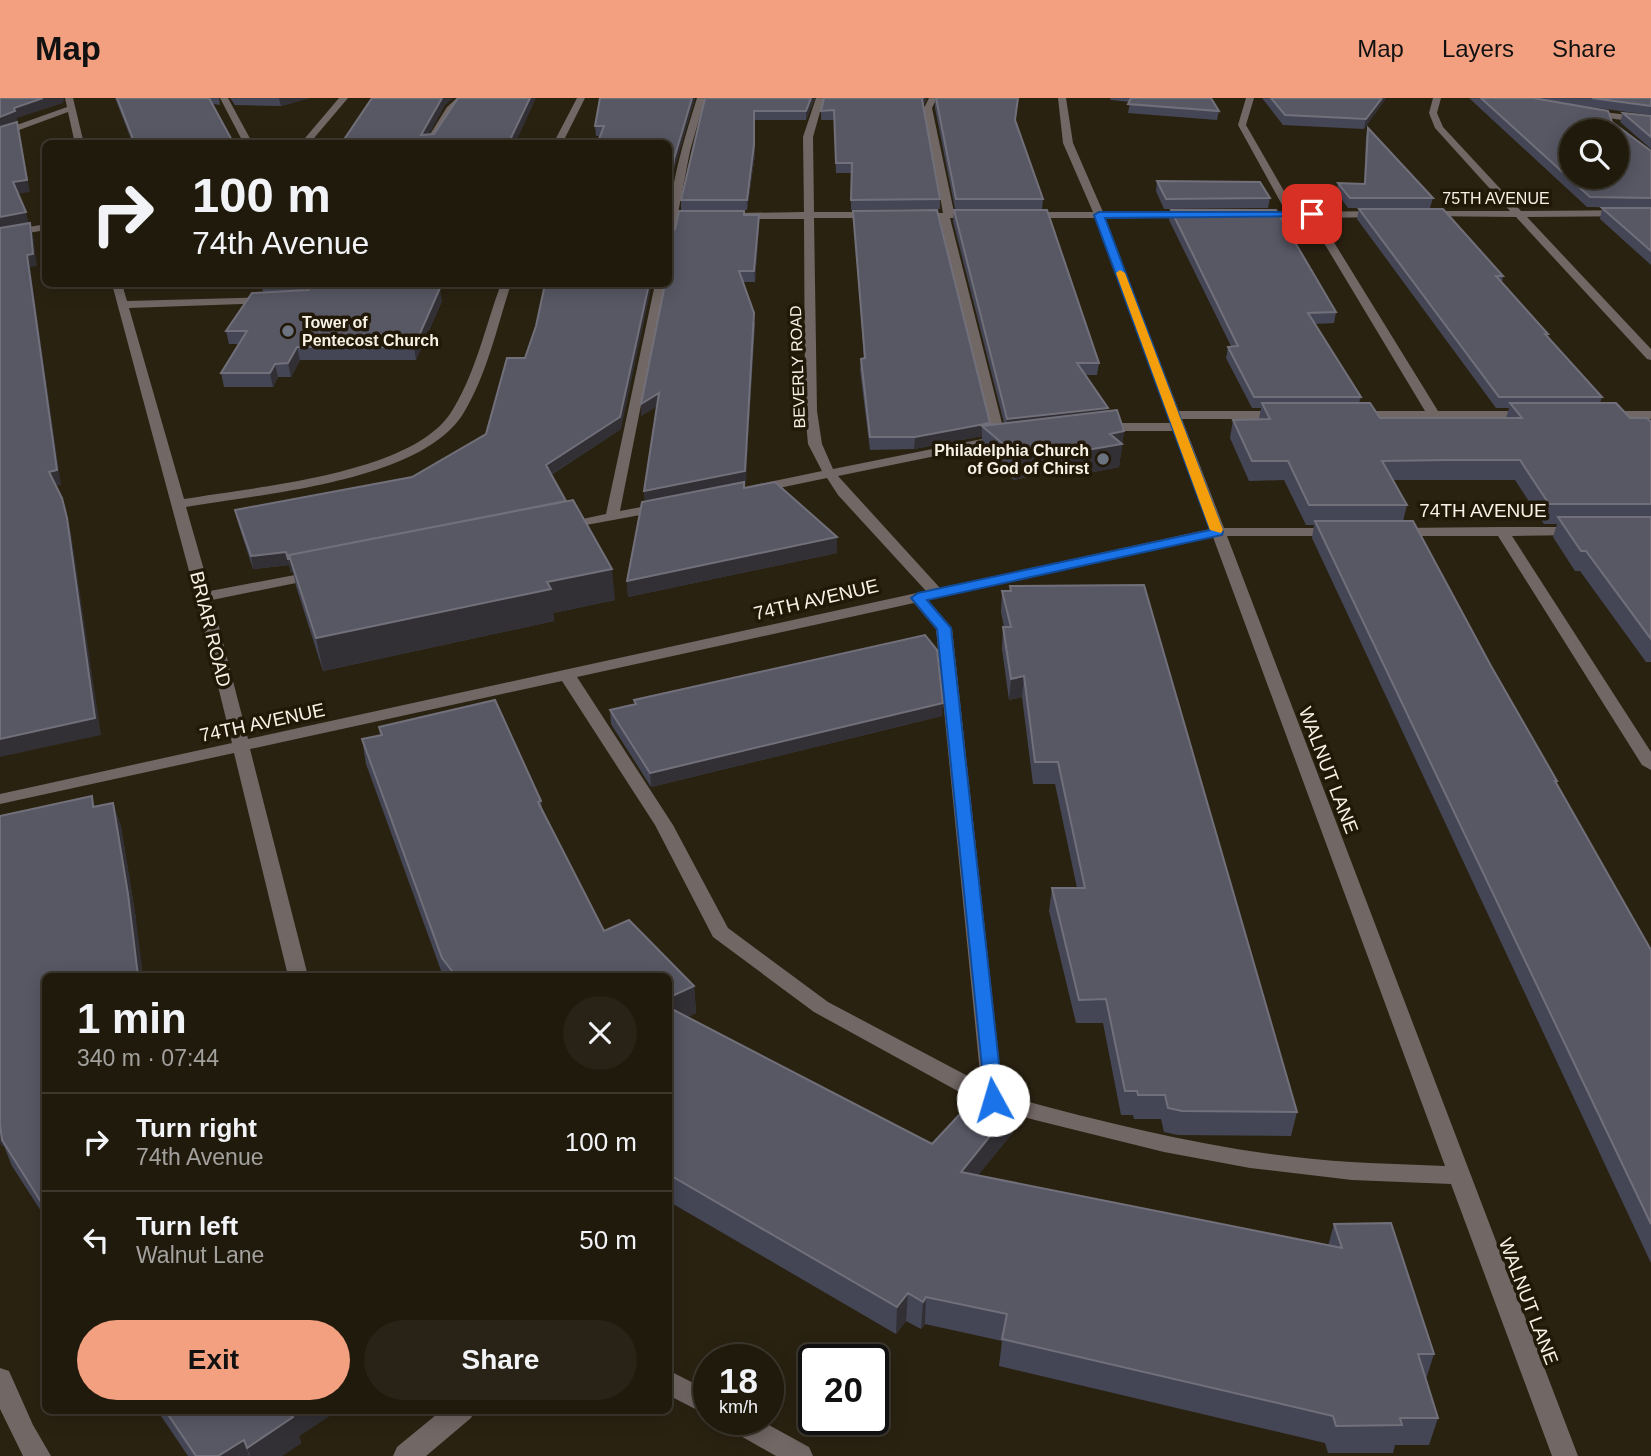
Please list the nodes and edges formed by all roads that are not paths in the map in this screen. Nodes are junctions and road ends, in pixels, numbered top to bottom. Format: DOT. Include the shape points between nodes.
graph roads {
  1 [pos="224,98"];
  2 [pos="344,98"];
  3 [pos="462,98"];
  4 [pos="581,98"];
  5 [pos="702,98"];
  6 [pos="820,98"];
  7 [pos="933,98"];
  8 [pos="1062,98"];
  9 [pos="1250,98"];
  10 [pos="1437,98"];
  11 [pos="70,103"];
  12 [pos="1574,111"];
  13 [pos="1651,121"];
  14 [pos="0,134"];
  15 [pos="79,140"];
  16 [pos="246,140"];
  17 [pos="307,140"];
  18 [pos="431,140"];
  19 [pos="559,140"];
  20 [pos="672,211"];
  21 [pos="1651,213"];
  22 [pos="1312,214"];
  23 [pos="1395,214"];
  24 [pos="1408,214"];
  25 [pos="1518,214"];
  26 [pos="810,215"];
  27 [pos="891,215"];
  28 [pos="904,215"];
  29 [pos="947,215"];
  30 [pos="990,215"];
  31 [pos="1017,215"];
  32 [pos="1099,215"];
  33 [pos="1209,215"];
  34 [pos="1237,215"];
  35 [pos="1292,215"];
  36 [pos="672,216"];
  37 [pos="715,216"];
  38 [pos="728,216"];
  39 [pos="42,228"];
  40 [pos="0,234"];
  41 [pos="118,287"];
  42 [pos="505,287"];
  43 [pos="659,287"];
  44 [pos="280,299"];
  45 [pos="123,305"];
  46 [pos="1651,356"];
  47 [pos="1297,415"];
  48 [pos="1338,415"];
  49 [pos="1434,415"];
  50 [pos="1542,415"];
  51 [pos="1583,415"];
  52 [pos="1651,415"];
  53 [pos="1175,421"];
  54 [pos="1089,429"];
  55 [pos="831,475"];
  56 [pos="735,493"];
  57 [pos="177,504"];
  58 [pos="680,504"];
  59 [pos="612,517"];
  60 [pos="544,531"];
  61 [pos="1502,531"];
  62 [pos="1597,531"];
  63 [pos="1217,532"];
  64 [pos="1353,532"];
  65 [pos="1380,532"];
  66 [pos="327,573"];
  67 [pos="927,596"];
  68 [pos="204,597"];
  69 [pos="567,676"];
  70 [pos="240,748"];
  71 [pos="1651,765"];
  72 [pos="0,799"];
  73 [pos="297,973"];
  74 [pos="993,1100"];
  75 [pos="1459,1175"];
  76 [pos="0,1379"];
  77 [pos="672,1383"];
  78 [pos="693,1396"];
  79 [pos="457,1414"];
  80 [pos="763,1435"];
  81 [pos="38,1456"];
  82 [pos="406,1456"];
  83 [pos="800,1456"];
  84 [pos="1565,1456"];
  1 -- 16 [label="street"];
  2 -- 17 [label="street"];
  3 -- 18 [label="street" via="450,108"];
  4 -- 19 [label="street"];
  5 -- 20 [label="street"];
  6 -- 26 [label="street, BEVERLY ROAD" via="808,137"];
  7 -- 29 [label="street" via="928,108"];
  8 -- 32 [label="street, WALNUT LANE" via="1060,118"];
  9 -- 35 [label="street" via="1242,125"];
  10 -- 25 [label="street" via="1432,106 1439,128"];
  11 -- 14 [label="street"];
  11 -- 15 [label="street"];
  12 -- 13 [label="street" via="1613,121"];
  21 -- 25 [label="street, 75TH AVENUE"];
  22 -- 23 [label="street"];
  22 -- 35 [label="street"];
  22 -- 49 [label="street"];
  24 -- 25 [label="street, 75TH AVENUE"];
  25 -- 46 [label="street"];
  26 -- 27 [label="street"];
  26 -- 38 [label="street"];
  26 -- 55 [label="street, BEVERLY ROAD" via="811,411 815,444"];
  28 -- 29 [label="street"];
  29 -- 30 [label="street"];
  29 -- 55 [label="street" via="1006,438"];
  31 -- 32 [label="street"];
  32 -- 33 [label="street"];
  32 -- 53 [label="street, WALNUT LANE"];
  34 -- 35 [label="street"];
  36 -- 37 [label="street"];
  39 -- 40 [label="street"];
  41 -- 45 [label="street, BRIAR ROAD"];
  42 -- 57 [label="street" via="460,407 446,427 423,446 342,474"];
  43 -- 59 [label="street"];
  44 -- 45 [label="street"];
  45 -- 57 [label="street, BRIAR ROAD"];
  47 -- 53 [label="street"];
  48 -- 49 [label="street"];
  49 -- 50 [label="street"];
  51 -- 52 [label="street"];
  53 -- 54 [label="street"];
  53 -- 63 [label="street, WALNUT LANE"];
  55 -- 56 [label="street"];
  55 -- 67 [label="street, BEVERLY ROAD"];
  57 -- 68 [label="street, BRIAR ROAD"];
  58 -- 59 [label="street"];
  59 -- 60 [label="street"];
  61 -- 62 [label="street, 74TH AVENUE"];
  61 -- 65 [label="street, 74TH AVENUE"];
  61 -- 71 [label="street"];
  63 -- 64 [label="street, 74TH AVENUE"];
  63 -- 67 [label="street, 74TH AVENUE"];
  63 -- 75 [label="street, WALNUT LANE"];
  66 -- 68 [label="street"];
  67 -- 69 [label="street, 74TH AVENUE"];
  67 -- 74 [label="street, BEVERLY ROAD" via="944,628"];
  68 -- 70 [label="street, BRIAR ROAD"];
  69 -- 70 [label="street, 74TH AVENUE"];
  69 -- 74 [label="street" via="664,825 720,932 821,1007"];
  70 -- 72 [label="street, 74TH AVENUE"];
  70 -- 73 [label="street, BRIAR ROAD"];
  74 -- 75 [label="street" via="1091,1128 1207,1152 1337,1171"];
  75 -- 84 [label="street, WALNUT LANE"];
  76 -- 81 [label="street"];
  77 -- 78 [label="street"];
  79 -- 82 [label="street"];
  80 -- 83 [label="street"];
}
